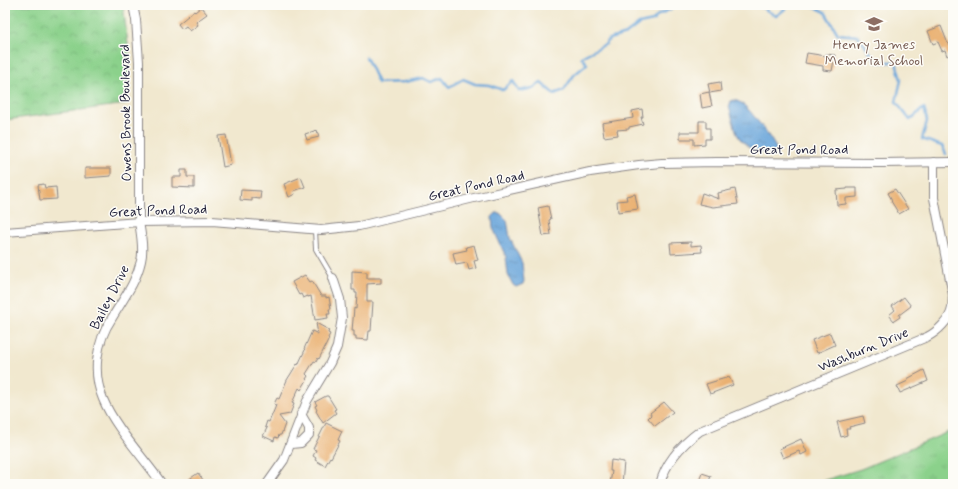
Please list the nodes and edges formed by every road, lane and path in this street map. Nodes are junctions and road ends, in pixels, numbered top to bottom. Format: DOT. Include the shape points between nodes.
graph roads {
  1 [pos="133,5"];
  2 [pos="934,162"];
  3 [pos="953,162"];
  4 [pos="139,222"];
  5 [pos="315,230"];
  6 [pos="5,232"];
  7 [pos="333,278"];
  8 [pos="301,414"];
  9 [pos="290,444"];
  10 [pos="162,484"];
  11 [pos="267,484"];
  12 [pos="660,484"];
  1 -- 4 [label="street, Owens Brook Boulevard" via="139,62"];
  2 -- 3 [label="street, Great Pond Road"];
  2 -- 5 [label="street, Great Pond Road" via="717,162 639,165 590,172 360,226"];
  2 -- 12 [label="street, Washburn Drive" via="934,198 952,295 952,310 943,324 927,337 700,431 689,438 668,463"];
  4 -- 5 [label="street, Great Pond Road" via="212,221"];
  4 -- 6 [label="street, Great Pond Road"];
  4 -- 10 [label="street, Bailey Drive" via="141,260 129,291 104,333 97,359 97,373 103,399 110,413"];
  5 -- 7 [label="lane" via="316,249"];
  7 -- 8 [label="street" via="340,299 339,342"];
  8 -- 9 [label="street"];
  8 -- 9 [label="street" via="309,428 309,435 301,443"];
  9 -- 11 [label="street" via="278,469"];
}
